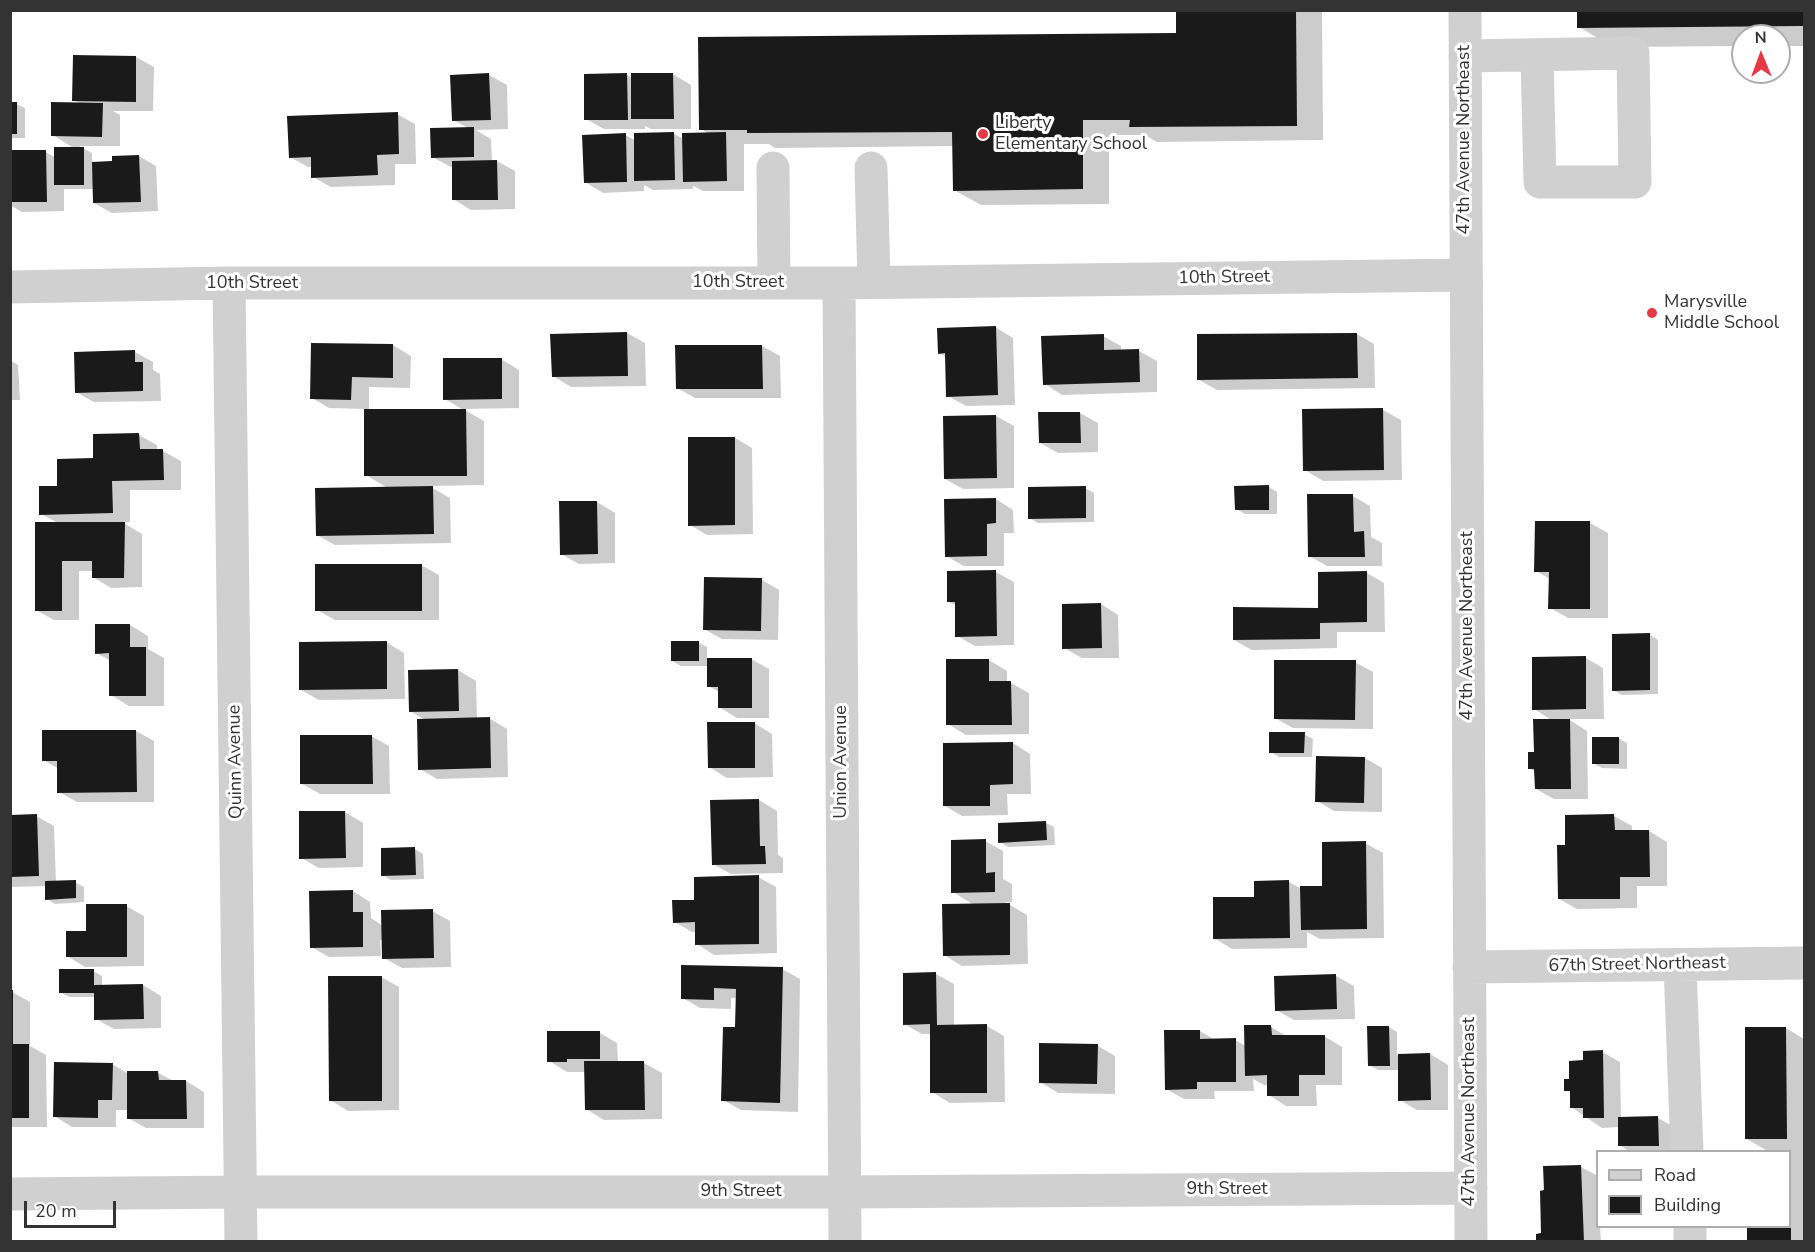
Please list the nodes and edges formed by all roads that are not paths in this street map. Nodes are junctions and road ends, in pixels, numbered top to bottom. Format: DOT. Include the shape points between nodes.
graph roads {
  1 [pos="1465,10"];
  2 [pos="1538,55"];
  3 [pos="1465,56"];
  4 [pos="773,168"];
  5 [pos="871,168"];
  6 [pos="1466,275"];
  7 [pos="874,282"];
  8 [pos="229,283"];
  9 [pos="774,283"];
  10 [pos="839,283"];
  11 [pos="10,287"];
  12 [pos="1804,963"];
  13 [pos="1680,965"];
  14 [pos="1469,967"];
  15 [pos="1687,1150"];
  16 [pos="1471,1188"];
  17 [pos="241,1192"];
  18 [pos="844,1192"];
  19 [pos="10,1194"];
  20 [pos="241,1242"];
  21 [pos="845,1242"];
  22 [pos="1471,1242"];
  1 -- 3 [label="street, 47th Avenue Northeast"];
  2 -- 2 [label="street" via="1633,53 1635,182 1540,182"];
  2 -- 3 [label="street"];
  3 -- 6 [label="street, 47th Avenue Northeast"];
  4 -- 9 [label="street"];
  5 -- 7 [label="street"];
  6 -- 7 [label="street, 10th Street"];
  6 -- 14 [label="street, 47th Avenue Northeast"];
  7 -- 10 [label="street, 10th Street"];
  8 -- 9 [label="street, 10th Street"];
  8 -- 11 [label="street, 10th Street"];
  8 -- 17 [label="street, Quinn Avenue"];
  9 -- 10 [label="street, 10th Street"];
  10 -- 18 [label="street, Union Avenue"];
  12 -- 13 [label="street, 67th Street Northeast"];
  13 -- 14 [label="street, 67th Street Northeast"];
  13 -- 15 [label="street"];
  14 -- 16 [label="street, 47th Avenue Northeast"];
  16 -- 18 [label="street, 9th Street"];
  16 -- 22 [label="street, 47th Avenue Northeast"];
  17 -- 18 [label="street, 9th Street"];
  17 -- 19 [label="street, 9th Street"];
  17 -- 20 [label="street, Quinn Avenue"];
  18 -- 21 [label="street, Union Avenue"];
}
